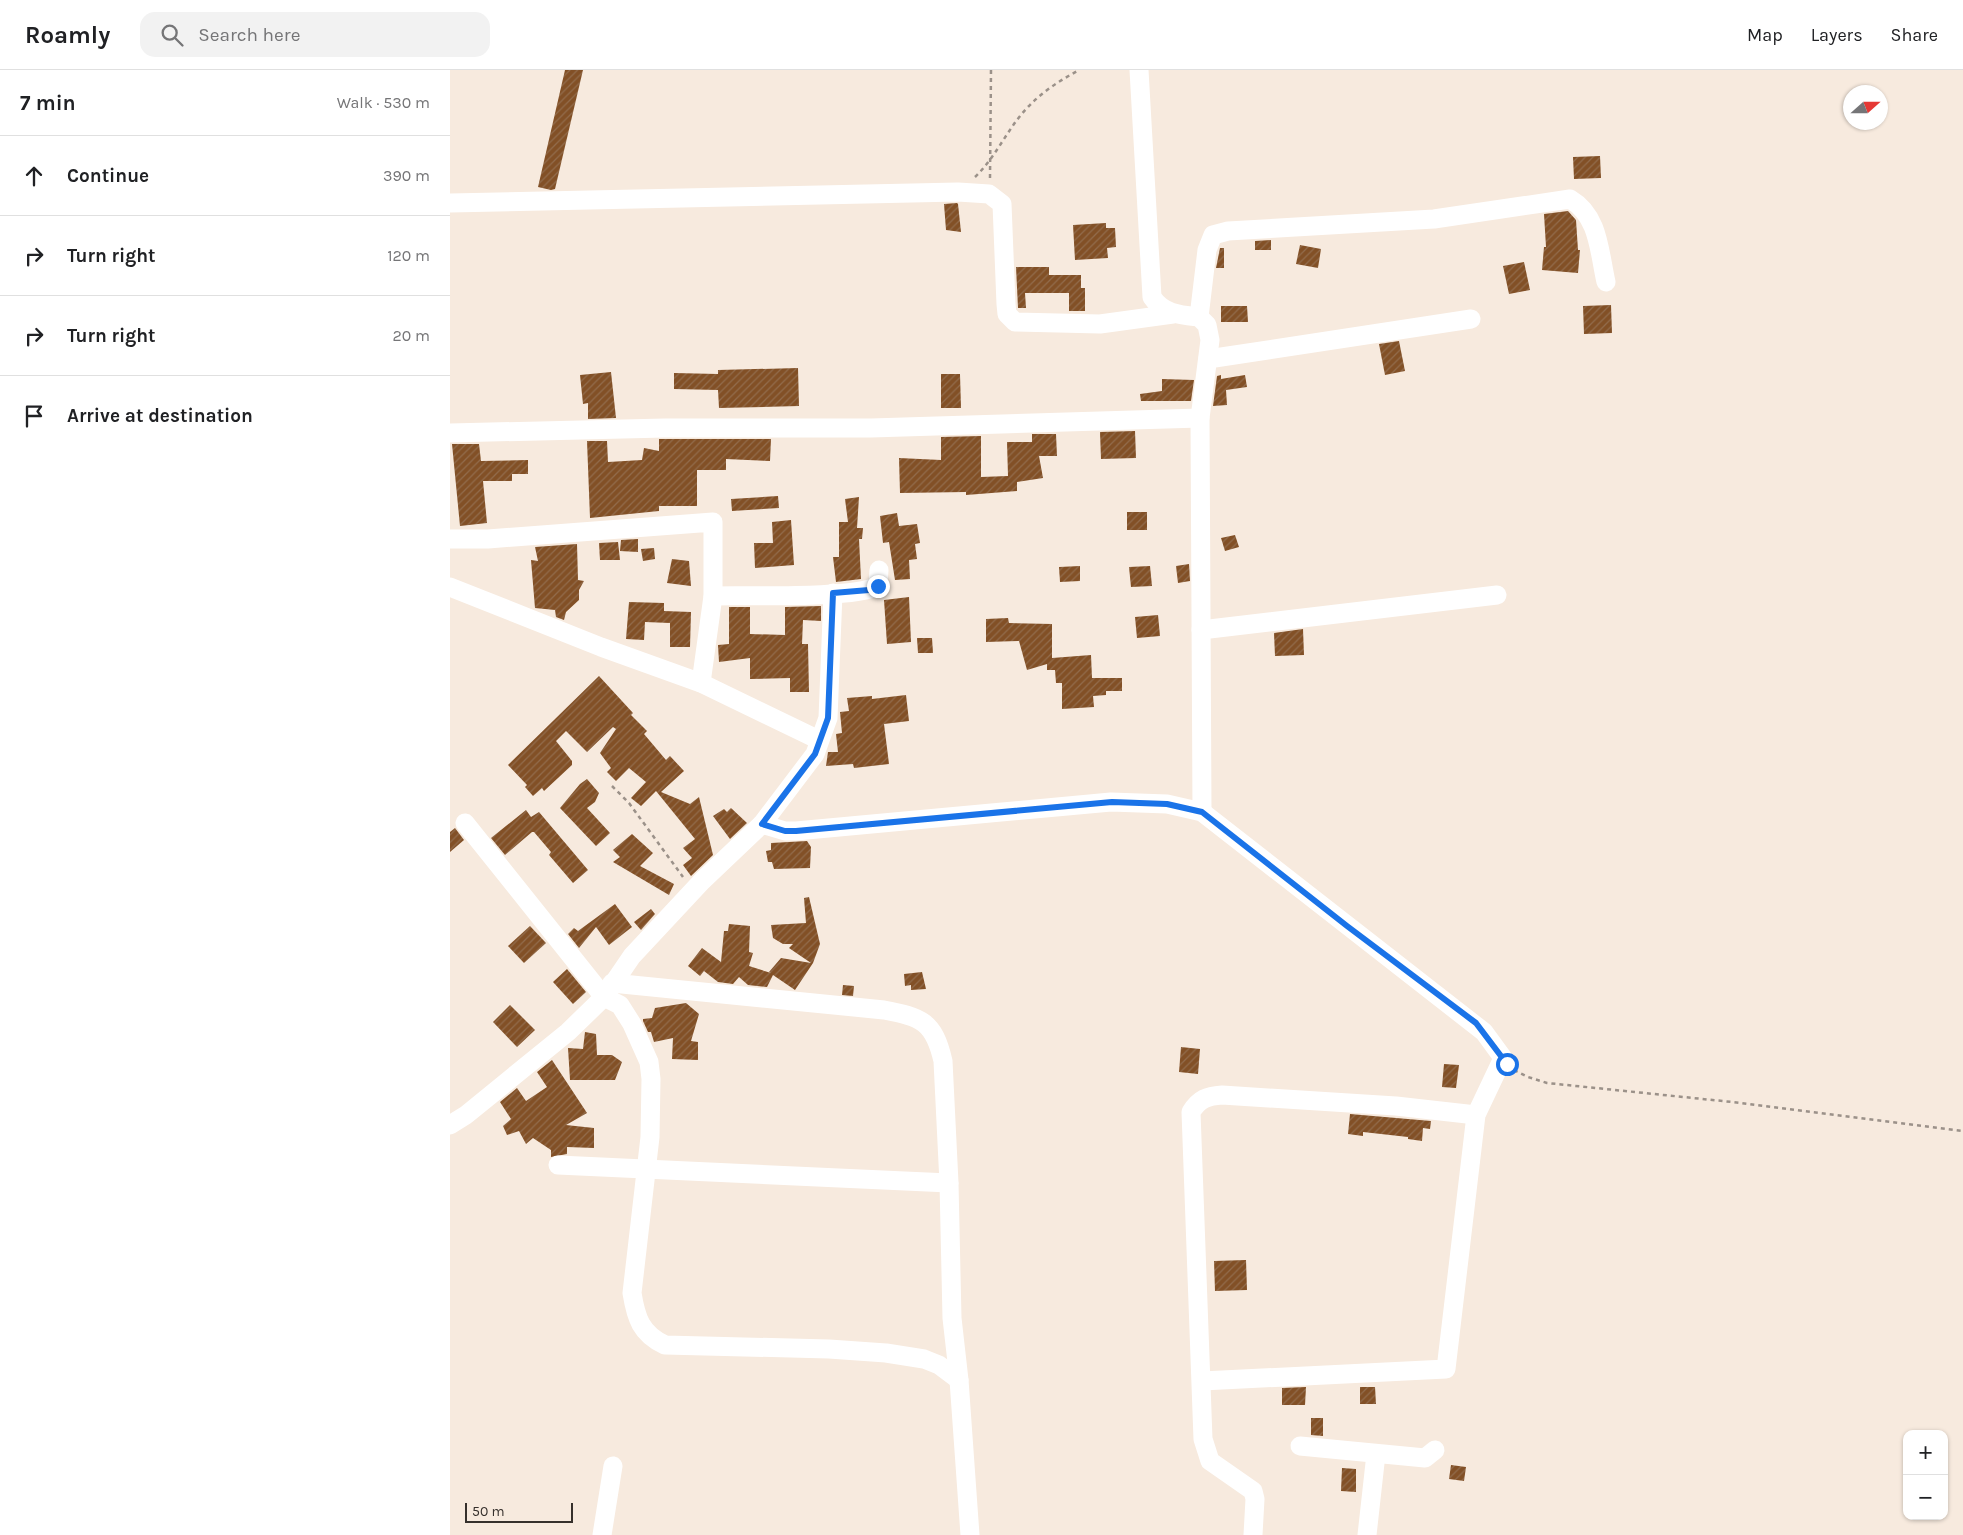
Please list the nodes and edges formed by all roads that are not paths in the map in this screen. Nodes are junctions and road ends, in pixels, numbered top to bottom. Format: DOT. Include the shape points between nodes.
graph roads {
  1 [pos="1138,70"];
  2 [pos="450,203"];
  3 [pos="1606,282"];
  4 [pos="1173,314"];
  5 [pos="1200,317"];
  6 [pos="1471,318"];
  7 [pos="1208,359"];
  8 [pos="1200,418"];
  9 [pos="450,433"];
  10 [pos="450,539"];
  11 [pos="879,570"];
  12 [pos="450,587"];
  13 [pos="833,593"];
  14 [pos="1497,595"];
  15 [pos="713,596"];
  16 [pos="1201,630"];
  17 [pos="702,683"];
  18 [pos="819,740"];
  19 [pos="1202,812"];
  20 [pos="465,823"];
  21 [pos="762,824"];
  22 [pos="608,990"];
  23 [pos="1476,1115"];
  24 [pos="450,1125"];
  25 [pos="558,1166"];
  26 [pos="646,1169"];
  27 [pos="949,1184"];
  28 [pos="959,1380"];
  29 [pos="1202,1380"];
  30 [pos="1300,1446"];
  31 [pos="1435,1450"];
  32 [pos="1376,1454"];
  33 [pos="613,1466"];
  34 [pos="602,1535"];
  35 [pos="970,1535"];
  36 [pos="1253,1535"];
  37 [pos="1367,1535"];
  1 -- 4 [label="street" via="1152,297 1158,306"];
  2 -- 4 [label="street" via="958,192 989,194 1002,204 1007,314 1016,322 1100,324"];
  3 -- 5 [label="street" via="1594,223 1582,206 1570,198 1434,219 1228,231 1213,235 1207,250"];
  4 -- 5 [label="street"];
  5 -- 7 [label="street" via="1207,325 1210,340"];
  6 -- 7 [label="street"];
  7 -- 8 [label="street"];
  8 -- 9 [label="street" via="871,428"];
  8 -- 16 [label="street"];
  10 -- 15 [label="street" via="713,522"];
  11 -- 13 [label="street" via="878,586 869,590"];
  12 -- 17 [label="street"];
  13 -- 15 [label="street"];
  13 -- 18 [label="street" via="828,718"];
  14 -- 16 [label="street"];
  15 -- 17 [label="street"];
  16 -- 19 [label="street"];
  17 -- 18 [label="street"];
  18 -- 21 [label="street" via="815,754"];
  19 -- 21 [label="street" via="1167,804 1112,802 796,831"];
  19 -- 23 [label="street" via="1476,1023 1502,1058"];
  20 -- 22 [label="street"];
  21 -- 22 [label="street" via="632,956"];
  22 -- 24 [label="street" via="568,1032"];
  22 -- 26 [label="street" via="620,1005 649,1062"];
  22 -- 27 [label="street" via="884,1010 913,1016 924,1022 933,1030 942,1061"];
  23 -- 29 [label="street" via="1446,1369"];
  23 -- 29 [label="street" via="1396,1106 1222,1095 1208,1096 1197,1102 1191,1112 1191,1134"];
  25 -- 26 [label="street"];
  26 -- 27 [label="street"];
  26 -- 28 [label="street" via="632,1293 642,1328 652,1339 664,1344 886,1353 924,1359 939,1365"];
  27 -- 28 [label="street" via="952,1318"];
  28 -- 35 [label="street"];
  29 -- 36 [label="street" via="1205,1452 1217,1468 1253,1491"];
  30 -- 32 [label="street"];
  31 -- 32 [label="street" via="1425,1458"];
  32 -- 37 [label="street"];
  33 -- 34 [label="street"];
}
